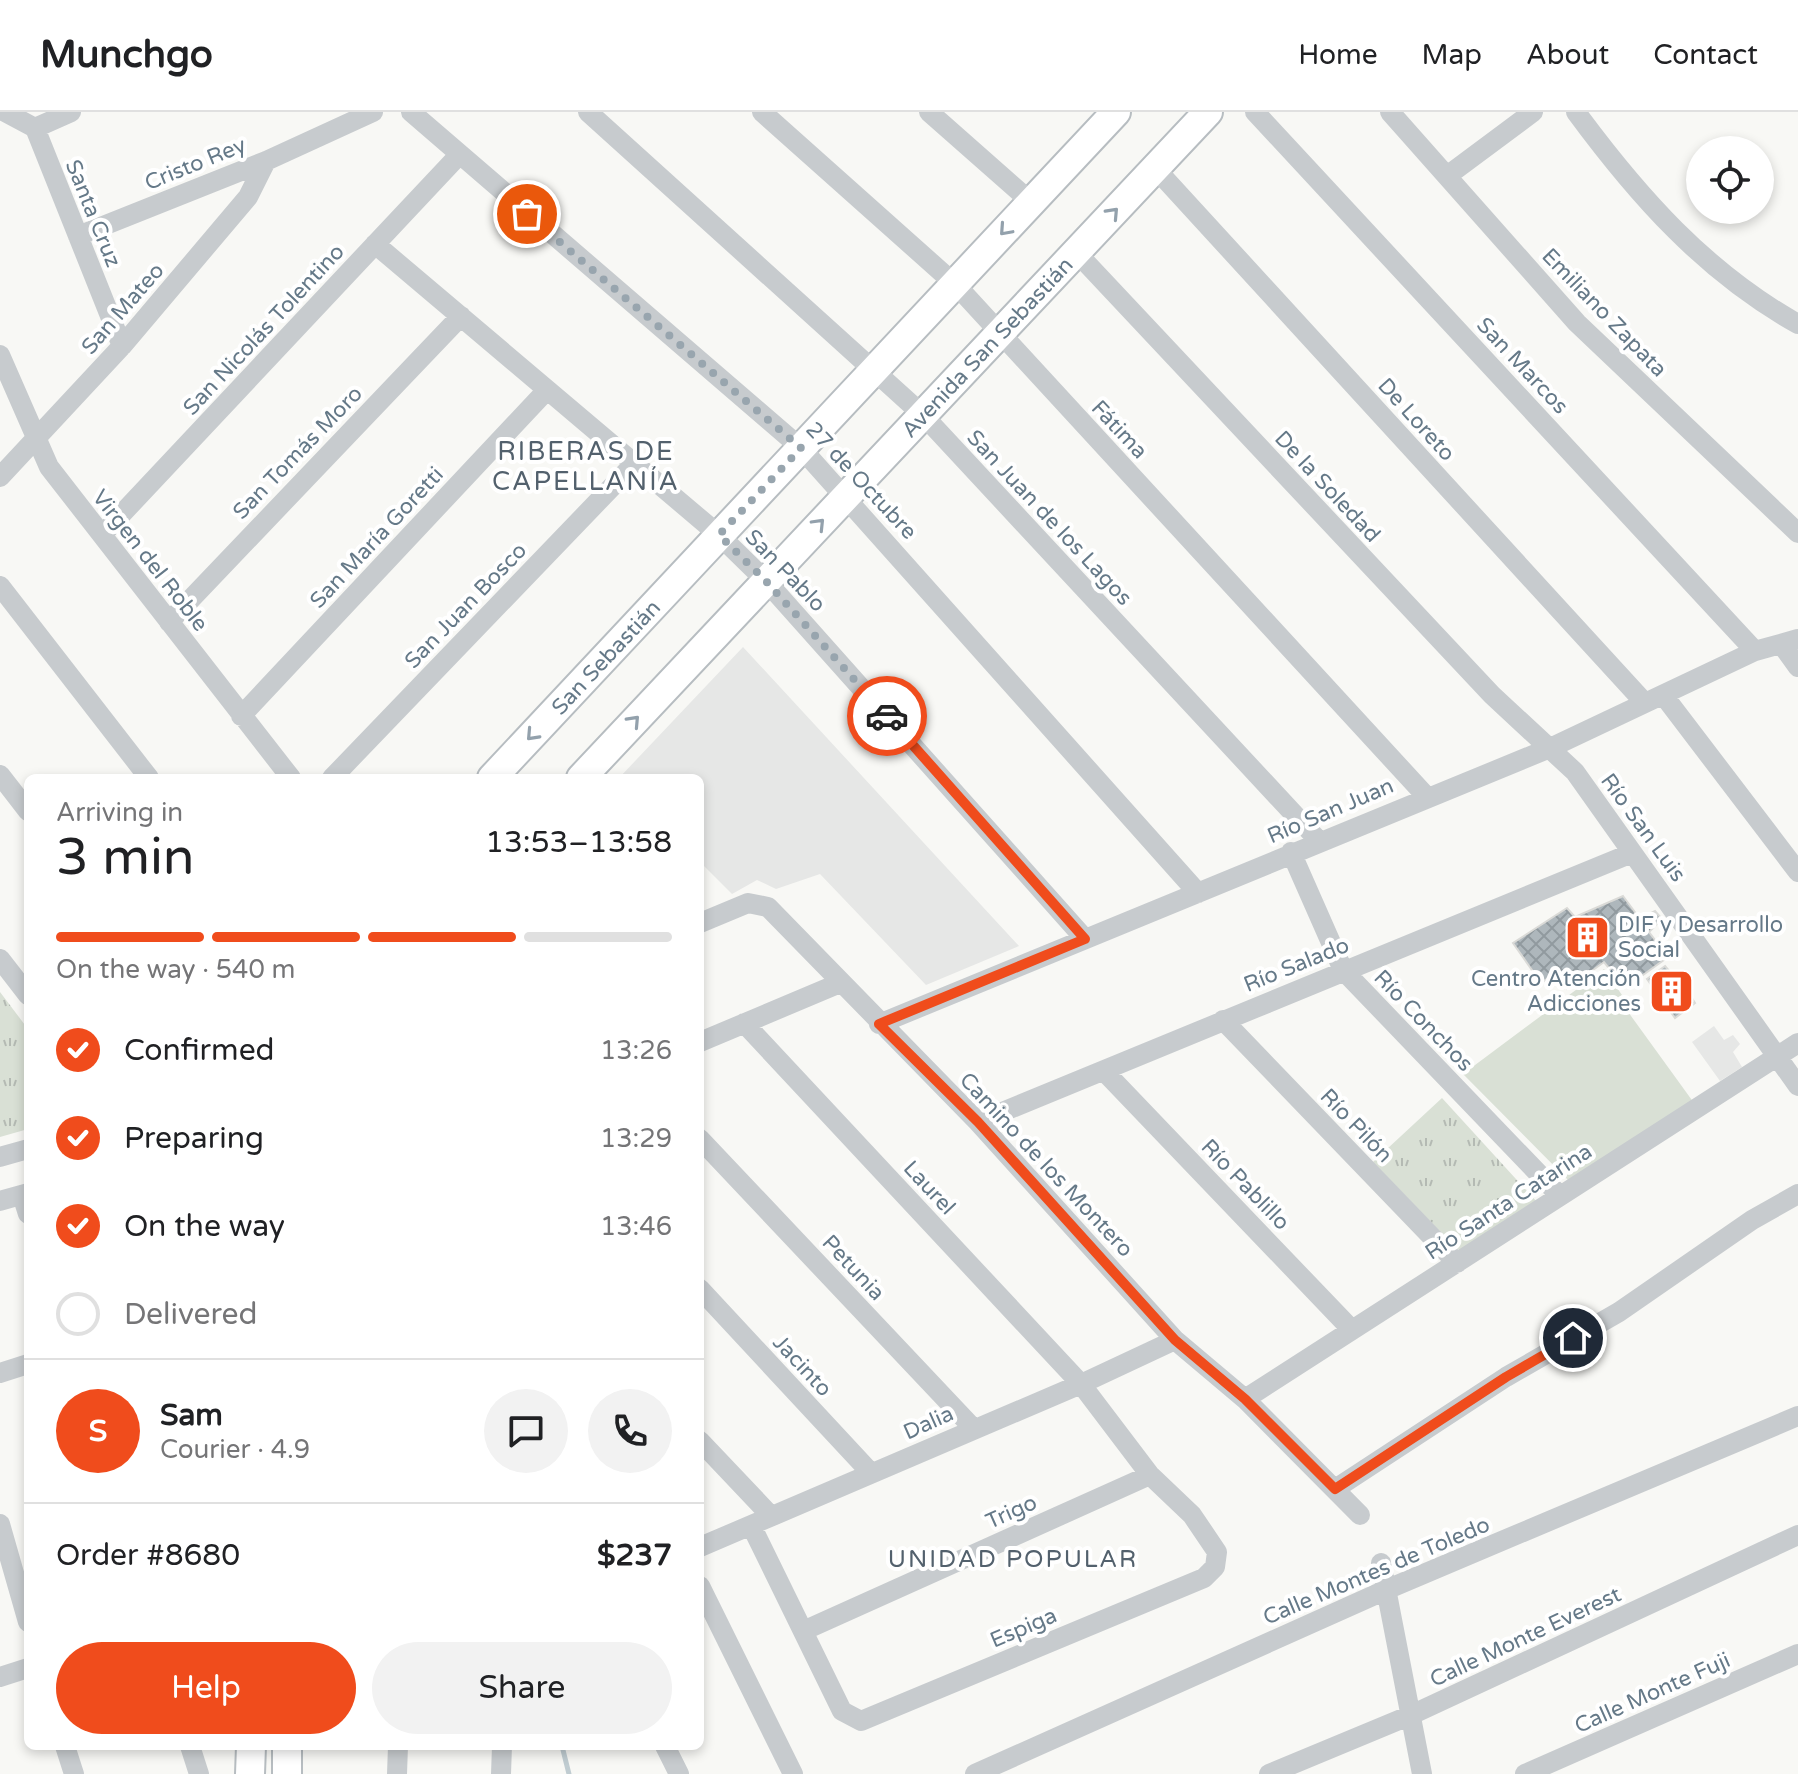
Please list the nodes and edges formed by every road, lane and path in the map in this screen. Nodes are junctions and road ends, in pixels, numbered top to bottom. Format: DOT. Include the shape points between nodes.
graph roads {
  1 [pos="5,112"];
  2 [pos="71,112"];
  3 [pos="373,112"];
  4 [pos="411,112"];
  5 [pos="588,112"];
  6 [pos="762,112"];
  7 [pos="929,112"];
  8 [pos="1208,112"];
  9 [pos="1255,112"];
  10 [pos="1390,112"];
  11 [pos="1533,112"];
  12 [pos="1576,112"];
  13 [pos="1108,115"];
  14 [pos="35,128"];
  15 [pos="459,155"];
  16 [pos="266,161"];
  17 [pos="1155,168"];
  18 [pos="1447,176"];
  19 [pos="1031,202"];
  20 [pos="78,236"];
  21 [pos="375,244"];
  22 [pos="1076,252"];
  23 [pos="956,285"];
  24 [pos="461,316"];
  25 [pos="1798,324"];
  26 [pos="999,333"];
  27 [pos="122,346"];
  28 [pos="0,355"];
  29 [pos="877,370"];
  30 [pos="546,391"];
  31 [pos="923,415"];
  32 [pos="35,439"];
  33 [pos="801,448"];
  34 [pos="633,465"];
  35 [pos="0,477"];
  36 [pos="846,495"];
  37 [pos="1798,533"];
  38 [pos="102,535"];
  39 [pos="719,535"];
  40 [pos="765,580"];
  41 [pos="0,586"];
  42 [pos="169,622"];
  43 [pos="1790,642"];
  44 [pos="1755,651"];
  45 [pos="1798,667"];
  46 [pos="1654,699"];
  47 [pos="241,716"];
  48 [pos="1550,748"];
  49 [pos="146,774"];
  50 [pos="288,774"];
  51 [pos="336,774"];
  52 [pos="496,774"];
  53 [pos="585,774"];
  54 [pos="0,775"];
  55 [pos="1426,796"];
  56 [pos="24,806"];
  57 [pos="1319,841"];
  58 [pos="1291,852"];
  59 [pos="1632,853"];
  60 [pos="1798,872"];
  61 [pos="1198,893"];
  62 [pos="704,921"];
  63 [pos="1085,939"];
  64 [pos="0,959"];
  65 [pos="1343,970"];
  66 [pos="840,983"];
  67 [pos="24,990"];
  68 [pos="1223,1020"];
  69 [pos="744,1023"];
  70 [pos="879,1024"];
  71 [pos="704,1040"];
  72 [pos="1798,1043"];
  73 [pos="1778,1055"];
  74 [pos="1104,1071"];
  75 [pos="1798,1086"];
  76 [pos="978,1122"];
  77 [pos="704,1143"];
  78 [pos="24,1150"];
  79 [pos="0,1157"];
  80 [pos="1798,1194"];
  81 [pos="1560,1196"];
  82 [pos="0,1201"];
  83 [pos="24,1201"];
  84 [pos="1457,1263"];
  85 [pos="704,1293"];
  86 [pos="1352,1330"];
  87 [pos="1175,1340"];
  88 [pos="24,1365"];
  89 [pos="0,1373"];
  90 [pos="1081,1384"];
  91 [pos="1245,1399"];
  92 [pos="1798,1416"];
  93 [pos="973,1428"];
  94 [pos="704,1445"];
  95 [pos="871,1473"];
  96 [pos="1150,1475"];
  97 [pos="1335,1489"];
  98 [pos="1360,1515"];
  99 [pos="771,1516"];
  100 [pos="0,1524"];
  101 [pos="752,1527"];
  102 [pos="1798,1535"];
  103 [pos="704,1545"];
  104 [pos="4,1558"];
  105 [pos="1381,1563"];
  106 [pos="1204,1578"];
  107 [pos="1388,1589"];
  108 [pos="704,1594"];
  109 [pos="24,1611"];
  110 [pos="803,1631"];
  111 [pos="1798,1654"];
  112 [pos="24,1669"];
  113 [pos="0,1677"];
  114 [pos="1411,1715"];
  115 [pos="66,1750"];
  116 [pos="191,1750"];
  117 [pos="251,1750"];
  118 [pos="287,1750"];
  119 [pos="398,1750"];
  120 [pos="502,1750"];
  121 [pos="667,1750"];
  122 [pos="73,1774"];
  123 [pos="199,1774"];
  124 [pos="250,1774"];
  125 [pos="287,1774"];
  126 [pos="397,1774"];
  127 [pos="501,1774"];
  128 [pos="679,1774"];
  129 [pos="793,1774"];
  130 [pos="975,1774"];
  131 [pos="1269,1774"];
  132 [pos="1422,1774"];
  133 [pos="1525,1774"];
  1 -- 14 [label="street"];
  2 -- 14 [label="street"];
  3 -- 16 [label="street, Cristo Rey"];
  4 -- 15 [label="street, 27 de Octubre"];
  5 -- 29 [label="street, San Juan de los Lagos"];
  6 -- 23 [label="street, Fátima"];
  7 -- 19 [label="street"];
  8 -- 17 [label="main road, Avenida San Sebastián"];
  9 -- 44 [label="street, San Marcos"];
  10 -- 18 [label="street, Emiliano Zapata"];
  11 -- 18 [label="street"];
  12 -- 25 [label="street" via="1626,180 1677,234 1708,263"];
  13 -- 19 [label="main road"];
  14 -- 20 [label="street, Santa Cruz"];
  15 -- 21 [label="street, San Nicolás Tolentino"];
  15 -- 33 [label="street, 27 de Octubre"];
  16 -- 20 [label="street, Cristo Rey"];
  16 -- 27 [label="street, San Mateo" via="248,197"];
  22 -- 17 [label="main road, Avenida San Sebastián, one-way"];
  17 -- 46 [label="street, De Loreto"];
  18 -- 37 [label="street, Emiliano Zapata" via="1577,323"];
  19 -- 23 [label="main road, one-way"];
  20 -- 27 [label="street, Santa Cruz"];
  21 -- 24 [label="street, San Pablo"];
  21 -- 38 [label="street, San Nicolás Tolentino"];
  22 -- 26 [label="main road, Avenida San Sebastián"];
  22 -- 48 [label="street, De la Soledad" via="1492,695"];
  23 -- 26 [label="street, Fátima"];
  23 -- 29 [label="main road"];
  24 -- 30 [label="street, San Pablo"];
  24 -- 42 [label="street, San Tomás Moro"];
  26 -- 31 [label="main road, Avenida San Sebastián"];
  26 -- 55 [label="street, Fátima"];
  27 -- 32 [label="street, San Mateo"];
  28 -- 32 [label="street, Virgen del Roble"];
  29 -- 31 [label="street, San Juan de los Lagos"];
  29 -- 33 [label="main road"];
  30 -- 34 [label="street, San Pablo"];
  30 -- 47 [label="street, San María Goretti"];
  31 -- 36 [label="main road, Avenida San Sebastián"];
  31 -- 57 [label="street, San Juan de los Lagos"];
  32 -- 35 [label="street, San Mateo"];
  32 -- 38 [label="street, Virgen del Roble" via="49,467"];
  33 -- 36 [label="street, 27 de Octubre"];
  33 -- 39 [label="main road"];
  34 -- 39 [label="street, San Pablo"];
  34 -- 51 [label="street, San Juan Bosco"];
  40 -- 36 [label="main road, Avenida San Sebastián, one-way"];
  36 -- 61 [label="street, 27 de Octubre"];
  38 -- 42 [label="street, Virgen del Roble"];
  39 -- 40 [label="street, San Pablo"];
  39 -- 52 [label="main road, San Sebastián, one-way"];
  53 -- 40 [label="main road, one-way"];
  40 -- 63 [label="street, San Pablo"];
  41 -- 49 [label="street"];
  42 -- 47 [label="street, Virgen del Roble"];
  43 -- 44 [label="street, Río San Juan"];
  43 -- 45 [label="street"];
  44 -- 46 [label="street, Río San Juan"];
  46 -- 48 [label="street, Río San Juan"];
  46 -- 60 [label="street, De Loreto"];
  47 -- 50 [label="street, Virgen del Roble"];
  48 -- 55 [label="street, Río San Juan"];
  48 -- 59 [label="street, Río San Luis" via="1575,772"];
  54 -- 56 [label="street"];
  55 -- 57 [label="street, Río San Juan"];
  57 -- 58 [label="street, Río San Juan"];
  58 -- 61 [label="street, Río San Juan"];
  58 -- 65 [label="street, Río Conchos"];
  59 -- 65 [label="street, Río Salado"];
  59 -- 73 [label="street, Río San Luis"];
  61 -- 63 [label="street, Río San Juan"];
  62 -- 66 [label="street, Camino de los Montero" via="748,903 762,903"];
  63 -- 70 [label="street, Río San Juan"];
  64 -- 67 [label="street"];
  65 -- 68 [label="street, Río Salado"];
  65 -- 81 [label="street, Río Conchos"];
  66 -- 69 [label="street"];
  66 -- 70 [label="street, Camino de los Montero"];
  68 -- 74 [label="street, Río Salado"];
  68 -- 84 [label="street, Río Pilón"];
  69 -- 71 [label="street"];
  69 -- 90 [label="street, Laurel"];
  70 -- 76 [label="street, Camino de los Montero"];
  72 -- 73 [label="street, Río Santa Catarina"];
  73 -- 75 [label="street, Río San Luis"];
  73 -- 81 [label="street, Río Santa Catarina"];
  74 -- 76 [label="street, Río Salado"];
  74 -- 86 [label="street, Río Pablillo"];
  76 -- 87 [label="street, Camino de los Montero"];
  77 -- 93 [label="street, Petunia"];
  78 -- 79 [label="street"];
  80 -- 97 [label="street"];
  81 -- 84 [label="street, Río Santa Catarina"];
  82 -- 83 [label="street"];
  84 -- 86 [label="street, Río Santa Catarina"];
  85 -- 95 [label="street, Jacinto"];
  86 -- 91 [label="street, Río Santa Catarina"];
  87 -- 90 [label="street, Dalia"];
  87 -- 91 [label="street, Camino de los Montero"];
  88 -- 89 [label="street"];
  90 -- 93 [label="street, Dalia"];
  90 -- 96 [label="street, Laurel"];
  91 -- 97 [label="street, Camino de los Montero"];
  92 -- 107 [label="street, Calle Montes de Toledo"];
  93 -- 95 [label="street, Dalia"];
  94 -- 99 [label="street"];
  95 -- 99 [label="street, Dalia"];
  96 -- 106 [label="street, Laurel" via="1214,1544 1215,1567"];
  96 -- 110 [label="street, Trigo"];
  97 -- 98 [label="street, Camino de los Montero"];
  99 -- 101 [label="street, Dalia"];
  100 -- 104 [label="street"];
  101 -- 103 [label="street, Dalia"];
  101 -- 110 [label="street"];
  102 -- 114 [label="street, Calle Monte Everest"];
  104 -- 109 [label="street"];
  105 -- 107 [label="street"];
  106 -- 110 [label="street, Espiga" via="861,1721 842,1711"];
  107 -- 114 [label="street"];
  107 -- 130 [label="street, Calle Montes de Toledo"];
  108 -- 129 [label="street"];
  111 -- 133 [label="street, Calle Monte Fuji"];
  112 -- 113 [label="street"];
  114 -- 131 [label="street, Calle Monte Everest"];
  114 -- 132 [label="street"];
  115 -- 122 [label="street"];
  116 -- 123 [label="street"];
  117 -- 124 [label="main road"];
  118 -- 125 [label="main road"];
  119 -- 126 [label="street"];
  120 -- 127 [label="street"];
  121 -- 128 [label="street"];
}
